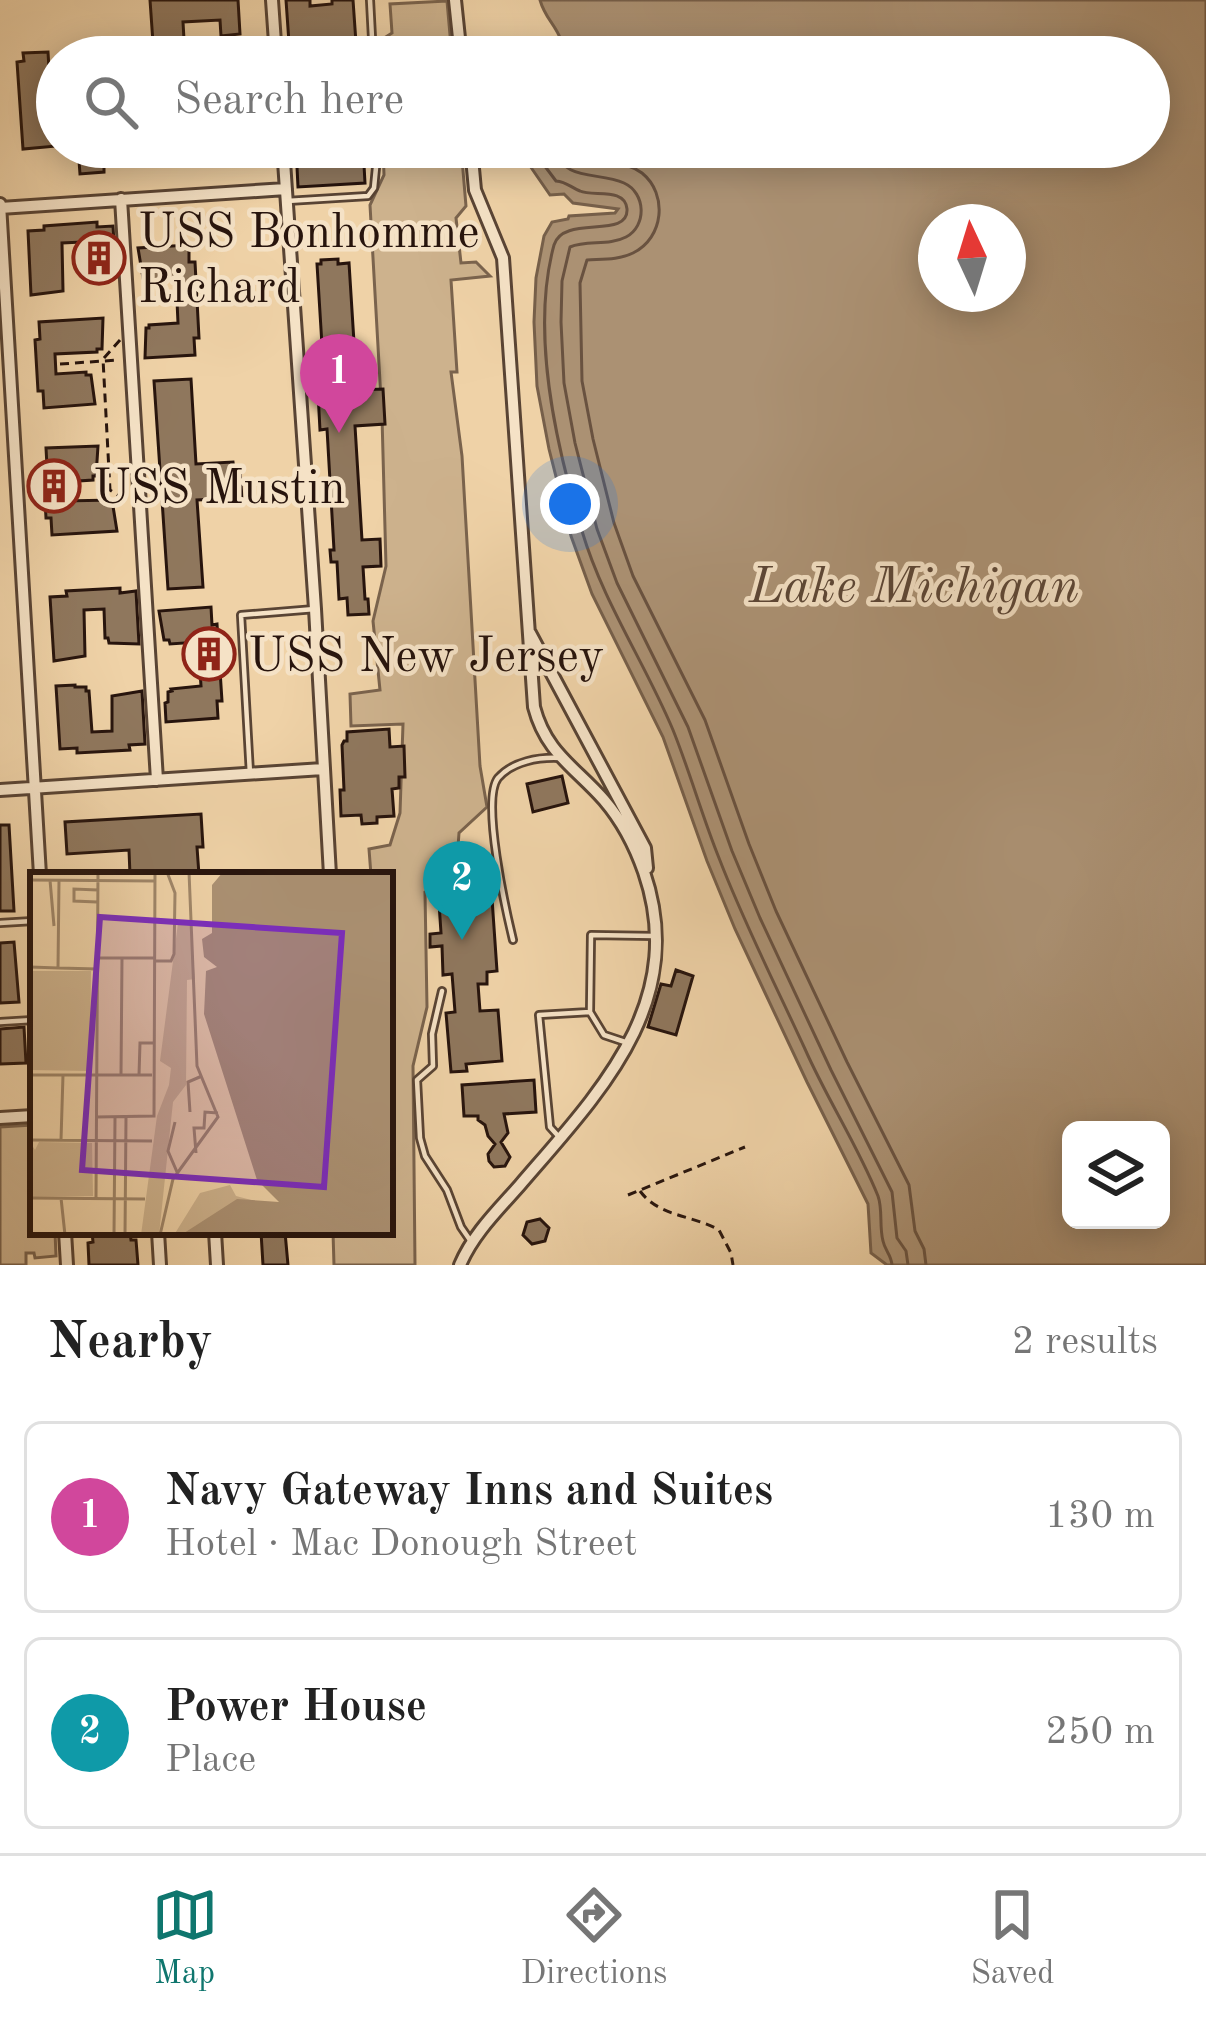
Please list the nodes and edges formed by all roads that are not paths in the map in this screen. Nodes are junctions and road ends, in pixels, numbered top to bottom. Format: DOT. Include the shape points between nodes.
graph roads {
  1 [pos="272,0"];
  2 [pos="370,0"];
  3 [pos="455,0"];
  4 [pos="275,36"];
  5 [pos="372,36"];
  6 [pos="459,36"];
  7 [pos="284,168"];
  8 [pos="376,168"];
  9 [pos="473,168"];
  10 [pos="286,195"];
  11 [pos="122,199"];
  12 [pos="0,206"];
  13 [pos="2,262"];
  14 [pos="315,609"];
  15 [pos="529,630"];
  16 [pos="560,758"];
  17 [pos="323,769"];
  18 [pos="250,774"];
  19 [pos="157,780"];
  20 [pos="34,788"];
  21 [pos="0,790"];
  22 [pos="40,872"];
  23 [pos="330,872"];
  24 [pos="650,890"];
  25 [pos="30,921"];
  26 [pos="0,923"];
  27 [pos="656,936"];
  28 [pos="513,940"];
  29 [pos="442,992"];
  30 [pos="590,1012"];
  31 [pos="30,1020"];
  32 [pos="0,1022"];
  33 [pos="631,1043"];
  34 [pos="30,1116"];
  35 [pos="0,1118"];
  36 [pos="560,1138"];
  37 [pos="65,1235"];
  38 [pos="213,1235"];
  39 [pos="159,1238"];
  40 [pos="472,1243"];
  41 [pos="67,1265"];
  42 [pos="160,1265"];
  43 [pos="217,1265"];
  44 [pos="460,1265"];
  1 -- 4 [label="street"];
  2 -- 5 [label="lane"];
  3 -- 6 [label="street"];
  7 -- 10 [label="street"];
  8 -- 10 [label="lane" via="368,196"];
  9 -- 15 [label="street" via="503,258"];
  10 -- 11 [label="street"];
  10 -- 14 [label="street"];
  11 -- 12 [label="street"];
  11 -- 19 [label="street"];
  12 -- 13 [label="street"];
  13 -- 20 [label="street"];
  14 -- 17 [label="street"];
  14 -- 18 [label="lane" via="241,615"];
  15 -- 16 [label="street" via="534,707"];
  15 -- 24 [label="street" via="645,848"];
  16 -- 24 [label="street" via="616,817"];
  16 -- 28 [label="lane" via="516,766 492,792"];
  17 -- 18 [label="street"];
  17 -- 23 [label="street"];
  18 -- 19 [label="street"];
  19 -- 20 [label="street"];
  20 -- 21 [label="street"];
  20 -- 22 [label="street"];
  24 -- 27 [label="street"];
  25 -- 26 [label="lane"];
  27 -- 30 [label="lane" via="591,935"];
  27 -- 33 [label="street" via="651,988"];
  29 -- 40 [label="lane" via="433,1066 417,1080 420,1138"];
  30 -- 33 [label="lane" via="604,1035"];
  30 -- 36 [label="lane" via="539,1015 550,1127"];
  31 -- 32 [label="lane"];
  33 -- 36 [label="street"];
  34 -- 35 [label="street"];
  36 -- 40 [label="street"];
  37 -- 41 [label="street"];
  38 -- 43 [label="street"];
  39 -- 42 [label="street"];
  40 -- 44 [label="street"];
}
